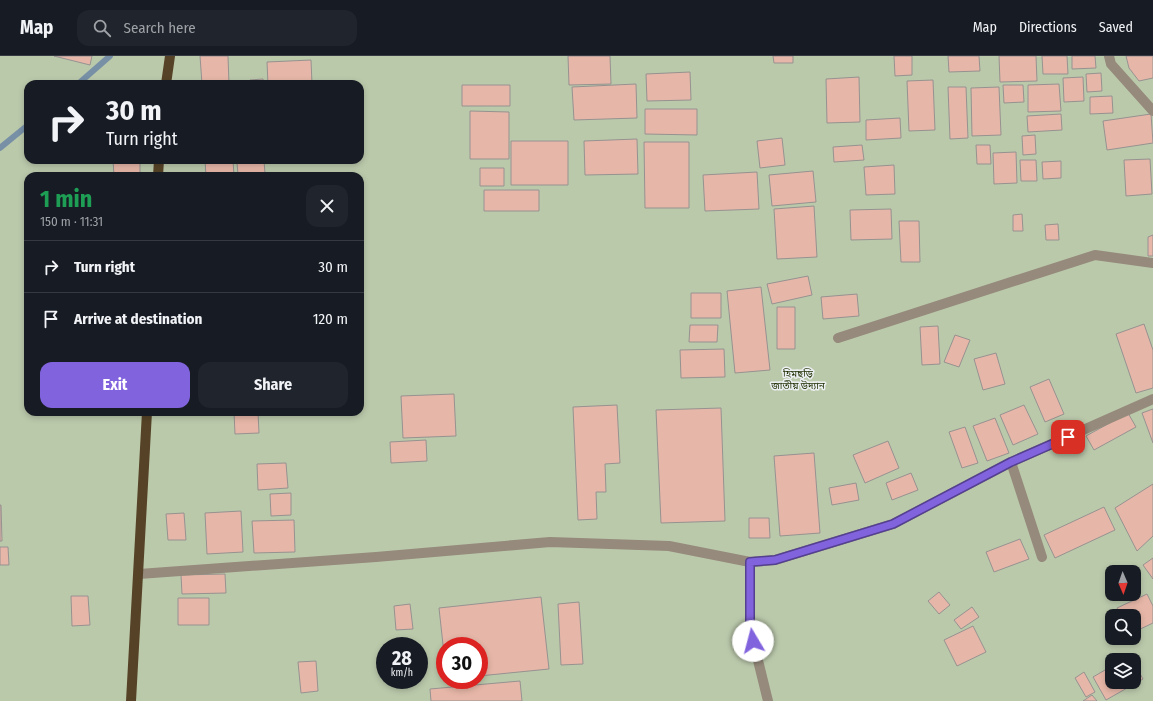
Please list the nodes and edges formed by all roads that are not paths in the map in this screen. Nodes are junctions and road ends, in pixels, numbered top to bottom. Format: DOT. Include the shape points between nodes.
graph roads {
  1 [pos="170,56"];
  2 [pos="1109,56"];
  3 [pos="167,80"];
  4 [pos="1153,111"];
  5 [pos="1153,263"];
  6 [pos="838,338"];
  7 [pos="1153,399"];
  8 [pos="147,416"];
  9 [pos="1011,462"];
  10 [pos="1042,557"];
  11 [pos="750,562"];
  12 [pos="139,574"];
  13 [pos="131,701"];
  14 [pos="768,701"];
  1 -- 3 [label="main road"];
  2 -- 4 [label="street" via="1111,64"];
  5 -- 6 [label="street" via="1095,255"];
  7 -- 9 [label="street"];
  8 -- 12 [label="main road"];
  9 -- 10 [label="street"];
  9 -- 11 [label="street" via="893,524 775,560"];
  11 -- 12 [label="street" via="669,546 550,542"];
  11 -- 14 [label="street" via="750,628"];
  12 -- 13 [label="main road"];
}
